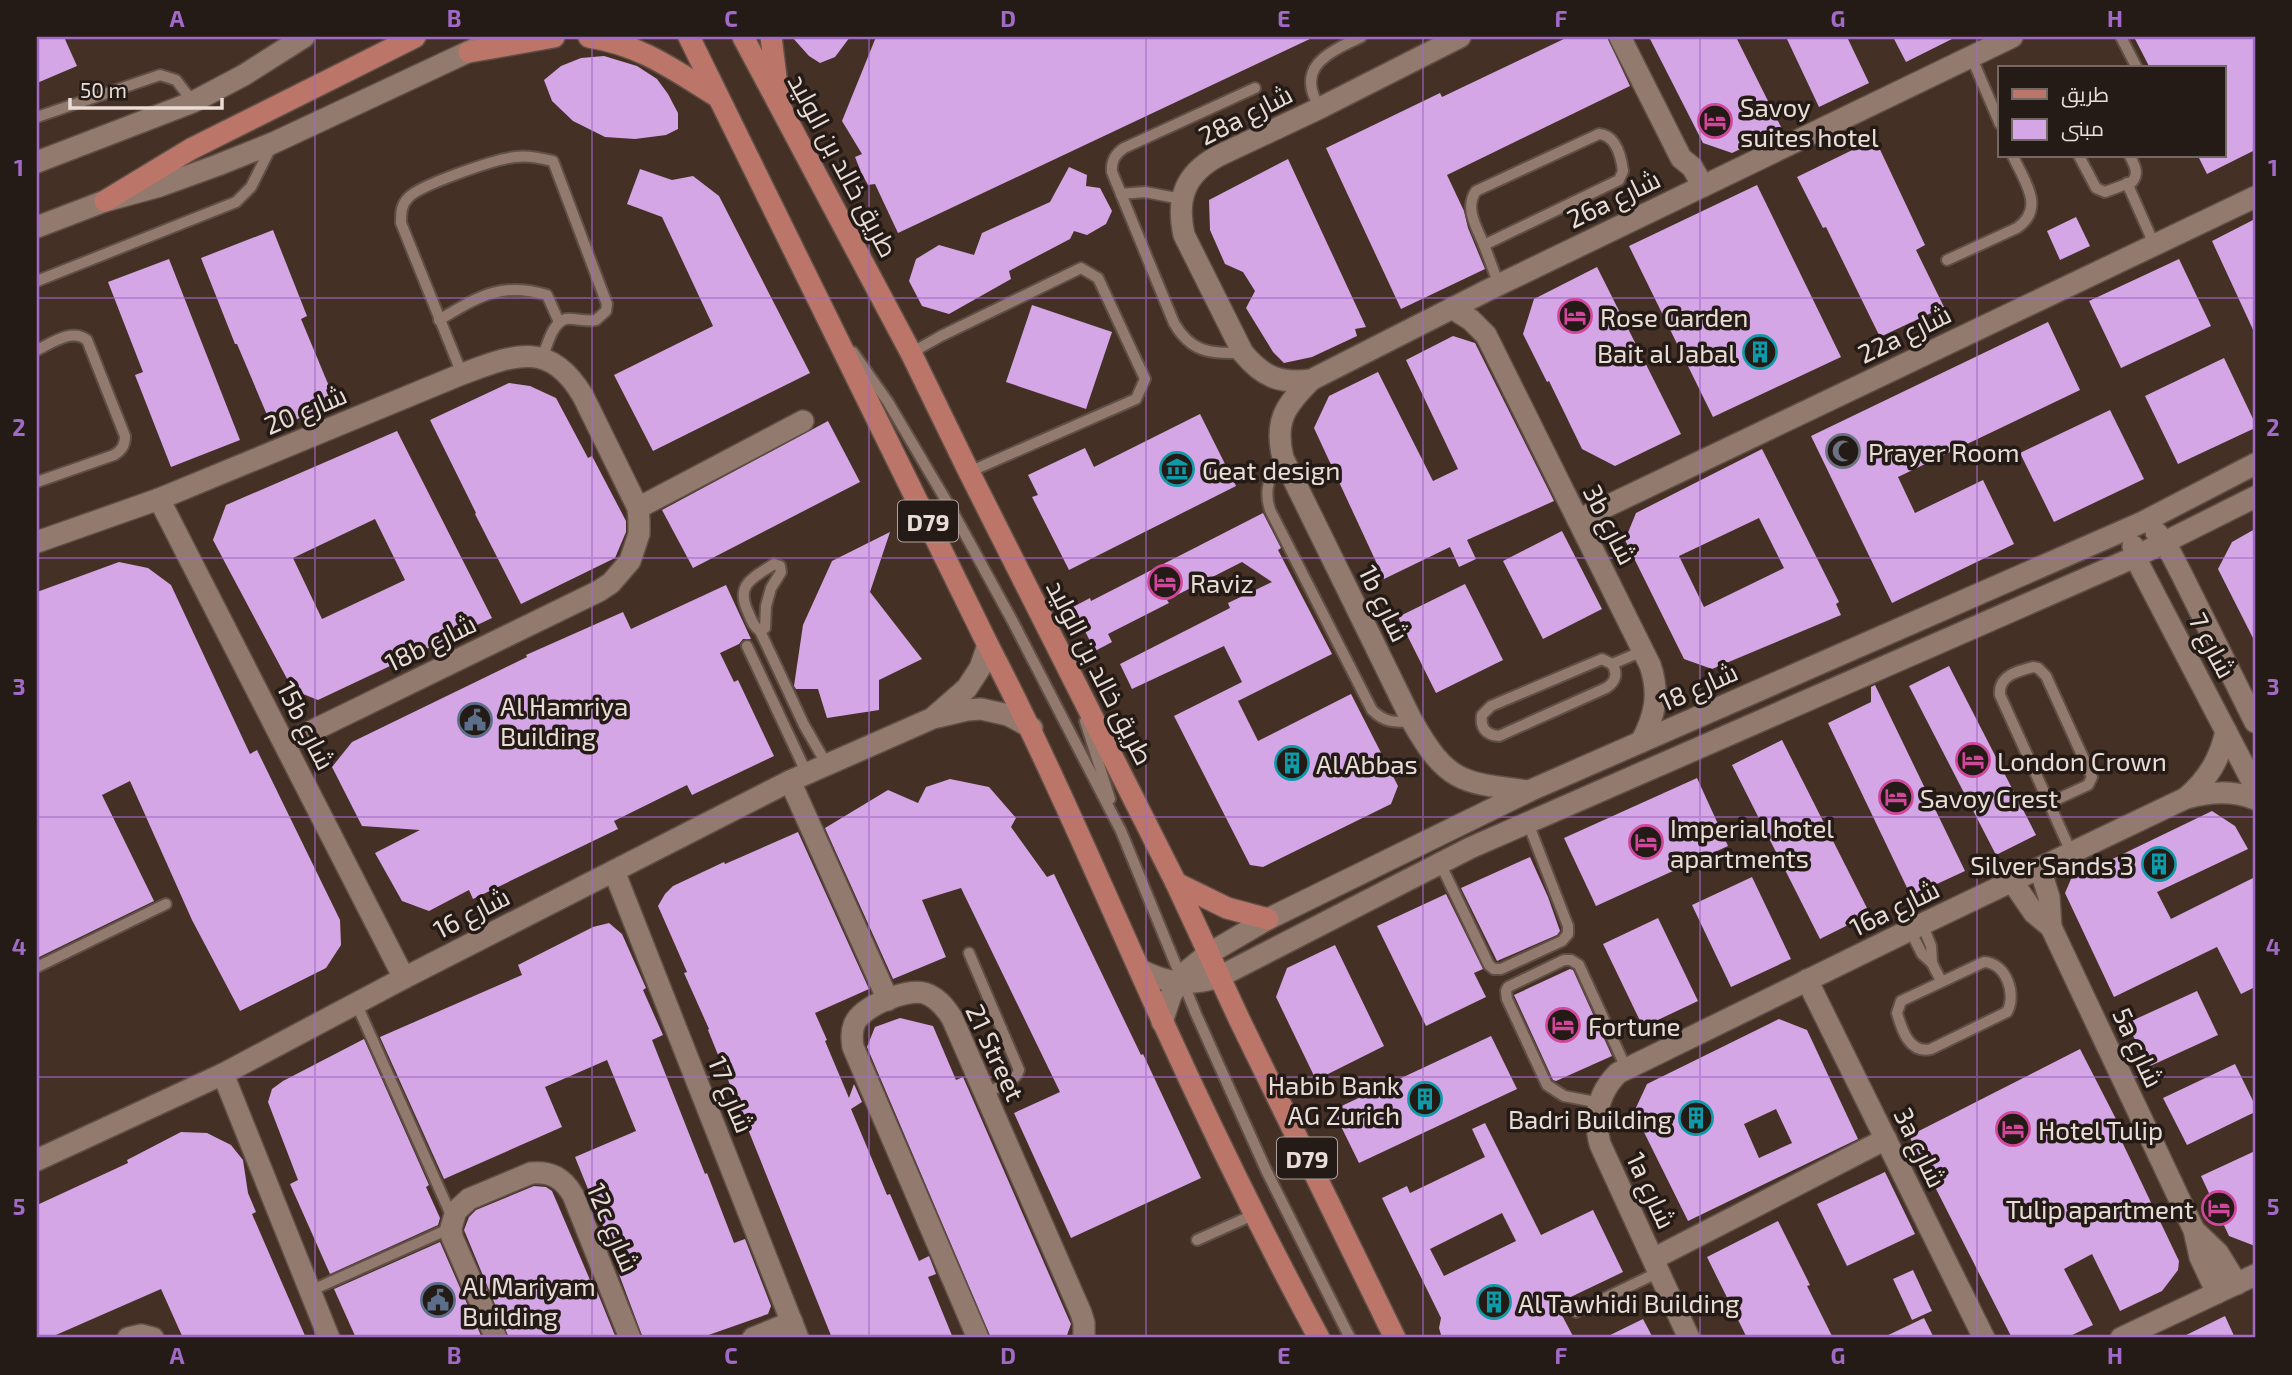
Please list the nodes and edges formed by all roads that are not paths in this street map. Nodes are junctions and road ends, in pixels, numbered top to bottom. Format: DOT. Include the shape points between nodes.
graph roads {
  1 [pos="304,37"];
  2 [pos="415,37"];
  3 [pos="501,37"];
  4 [pos="554,37"];
  5 [pos="589,37"];
  6 [pos="689,37"];
  7 [pos="743,37"];
  8 [pos="771,37"];
  9 [pos="1361,37"];
  10 [pos="1460,37"];
  11 [pos="1620,37"];
  12 [pos="2012,37"];
  13 [pos="2121,37"];
  14 [pos="469,52"];
  15 [pos="1971,56"];
  16 [pos="2136,66"];
  17 [pos="1255,88"];
  18 [pos="718,97"];
  19 [pos="193,102"];
  20 [pos="779,105"];
  21 [pos="1320,108"];
  22 [pos="37,117"];
  23 [pos="1998,119"];
  24 [pos="273,143"];
  25 [pos="2014,158"];
  26 [pos="2080,158"];
  27 [pos="2131,158"];
  28 [pos="37,162"];
  29 [pos="2127,183"];
  30 [pos="1697,189"];
  31 [pos="1121,194"];
  32 [pos="2255,197"];
  33 [pos="1181,199"];
  34 [pos="105,201"];
  35 [pos="37,227"];
  36 [pos="2154,244"];
  37 [pos="1483,245"];
  38 [pos="1947,260"];
  39 [pos="37,281"];
  40 [pos="1494,287"];
  41 [pos="1452,308"];
  42 [pos="826,313"];
  43 [pos="439,320"];
  44 [pos="559,322"];
  45 [pos="1486,335"];
  46 [pos="37,350"];
  47 [pos="911,353"];
  48 [pos="1243,353"];
  49 [pos="542,358"];
  50 [pos="462,374"];
  51 [pos="1311,380"];
  52 [pos="803,421"];
  53 [pos="1283,458"];
  54 [pos="2255,464"];
  55 [pos="969,472"];
  56 [pos="37,482"];
  57 [pos="2255,497"];
  58 [pos="159,499"];
  59 [pos="638,508"];
  60 [pos="1578,520"];
  61 [pos="2139,524"];
  62 [pos="37,542"];
  63 [pos="2165,542"];
  64 [pos="2135,557"];
  65 [pos="760,631"];
  66 [pos="988,645"];
  67 [pos="747,646"];
  68 [pos="1643,650"];
  69 [pos="1612,663"];
  70 [pos="1067,667"];
  71 [pos="933,718"];
  72 [pos="1412,721"];
  73 [pos="2255,722"];
  74 [pos="1032,728"];
  75 [pos="2226,731"];
  76 [pos="1641,742"];
  77 [pos="285,744"];
  78 [pos="808,774"];
  79 [pos="2255,787"];
  80 [pos="1530,791"];
  81 [pos="2186,798"];
  82 [pos="2255,799"];
  83 [pos="2049,803"];
  84 [pos="1528,823"];
  85 [pos="1121,831"];
  86 [pos="2071,852"];
  87 [pos="1440,863"];
  88 [pos="2039,868"];
  89 [pos="614,871"];
  90 [pos="2012,881"];
  91 [pos="1175,883"];
  92 [pos="166,904"];
  93 [pos="1268,919"];
  94 [pos="1916,927"];
  95 [pos="2051,927"];
  96 [pos="969,953"];
  97 [pos="1208,954"];
  98 [pos="37,967"];
  99 [pos="1139,969"];
  100 [pos="1219,977"];
  101 [pos="404,978"];
  102 [pos="1807,979"];
  103 [pos="1181,981"];
  104 [pos="1941,981"];
  105 [pos="888,1000"];
  106 [pos="356,1003"];
  107 [pos="1162,1021"];
  108 [pos="1626,1068"];
  109 [pos="223,1074"];
  110 [pos="985,1093"];
  111 [pos="1600,1103"];
  112 [pos="1886,1139"];
  113 [pos="37,1160"];
  114 [pos="1253,1214"];
  115 [pos="452,1224"];
  116 [pos="2194,1230"];
  117 [pos="1197,1240"];
  118 [pos="1656,1265"];
  119 [pos="2246,1280"];
  120 [pos="310,1291"];
  121 [pos="2217,1293"];
  122 [pos="1576,1312"];
  123 [pos="795,1330"];
  124 [pos="128,1338"];
  125 [pos="153,1338"];
  126 [pos="329,1338"];
  127 [pos="496,1338"];
  128 [pos="630,1338"];
  129 [pos="753,1338"];
  130 [pos="978,1338"];
  131 [pos="1084,1338"];
  132 [pos="1319,1338"];
  133 [pos="1350,1338"];
  134 [pos="1395,1338"];
  135 [pos="1689,1338"];
  136 [pos="1984,1338"];
  137 [pos="2121,1338"];
  1 -- 19 [label="street"];
  2 -- 34 [label="main road" via="191,149"];
  3 -- 14 [label="street"];
  4 -- 14 [label="main road"];
  5 -- 18 [label="main road" via="638,50"];
  6 -- 18 [label="main road, D79"];
  7 -- 20 [label="main road, طريق خالد بن الوليد / D79"];
  8 -- 20 [label="main road"];
  9 -- 21 [label="lane" via="1329,52 1312,72 1310,84"];
  10 -- 21 [label="street, 28a شارع"];
  11 -- 30 [label="street" via="1681,158 1681,173"];
  12 -- 15 [label="street, 26a شارع"];
  13 -- 16 [label="lane"];
  14 -- 24 [label="street"];
  15 -- 23 [label="lane"];
  15 -- 30 [label="street, 26a شارع"];
  17 -- 31 [label="lane" via="1119,151 1111,167"];
  18 -- 42 [label="main road, D79"];
  19 -- 22 [label="lane" via="176,80 160,75"];
  19 -- 28 [label="street"];
  20 -- 47 [label="main road, طريق خالد بن الوليد / D79"];
  21 -- 33 [label="street, 28a شارع" via="1206,163"];
  24 -- 34 [label="street" via="190,176"];
  24 -- 39 [label="lane" via="257,178 236,202"];
  25 -- 38 [label="lane" via="2031,195 2031,215 2017,228"];
  26 -- 29 [label="lane" via="2100,191"];
  27 -- 29 [label="lane" via="2136,174"];
  29 -- 36 [label="lane"];
  30 -- 40 [label="street, 26a شارع"];
  31 -- 33 [label="lane" via="1145,192"];
  31 -- 48 [label="lane" via="1181,335 1203,351"];
  32 -- 36 [label="street, 22a شارع"];
  33 -- 48 [label="street" via="1184,235"];
  34 -- 35 [label="street"];
  36 -- 60 [label="street, 22a شارع"];
  37 -- 37 [label="lane" via="1614,184 1623,171 1614,142 1605,135 1593,136 1476,191 1470,210"];
  37 -- 40 [label="lane"];
  40 -- 41 [label="street, 26a شارع"];
  40 -- 45 [label="street, 3b شارع" via="1485,312"];
  41 -- 45 [label="street, 3b شارع"];
  41 -- 51 [label="street, 26a شارع"];
  42 -- 66 [label="main road, D79"];
  42 -- 85 [label="lane" via="888,402 954,514"];
  43 -- 44 [label="lane" via="497,291 522,289 547,295"];
  43 -- 44 [label="lane" via="401,223 404,204 429,186 503,159 528,156 553,161 606,298 606,311 596,320"];
  43 -- 50 [label="lane"];
  44 -- 49 [label="lane"];
  45 -- 60 [label="street, 3b شارع"];
  46 -- 56 [label="lane" via="71,335 87,340 125,442 114,455"];
  47 -- 55 [label="main road, طريق خالد بن الوليد / D79"];
  47 -- 55 [label="lane" via="1081,268 1098,278 1145,379 1136,399"];
  48 -- 51 [label="street, 26a شارع" via="1266,375 1296,382"];
  49 -- 50 [label="street, شارع 20" via="504,358"];
  49 -- 59 [label="street" via="573,380"];
  50 -- 58 [label="street, شارع 20"];
  51 -- 53 [label="street, 1b شارع" via="1280,423"];
  52 -- 59 [label="street"];
  53 -- 72 [label="street, 1b شارع"];
  53 -- 72 [label="lane" via="1268,480 1270,510 1372,710 1387,721"];
  54 -- 61 [label="street, شارع 18"];
  55 -- 70 [label="main road, طريق خالد بن الوليد / D79"];
  57 -- 63 [label="street"];
  58 -- 62 [label="street, شارع 20"];
  58 -- 77 [label="street, 15b شارع"];
  59 -- 77 [label="street, 18b شارع" via="639,534 630,561 611,583"];
  60 -- 68 [label="street, 3b شارع"];
  61 -- 63 [label="street, شارع 7"];
  61 -- 64 [label="street, شارع 7"];
  61 -- 76 [label="street, شارع 18"];
  63 -- 64 [label="street"];
  63 -- 73 [label="street, شارع 7"];
  64 -- 75 [label="street, شارع 7"];
  64 -- 84 [label="street"];
  65 -- 65 [label="lane" via="765,628 768,597 781,572 774,564 749,581 743,592 744,604"];
  65 -- 78 [label="lane" via="804,725"];
  66 -- 71 [label="street, شارع 16" via="967,688"];
  66 -- 74 [label="main road, D79"];
  67 -- 78 [label="lane"];
  68 -- 69 [label="lane"];
  68 -- 76 [label="street, 3b شارع" via="1655,677 1656,703"];
  69 -- 69 [label="lane" via="1596,660 1491,706 1482,715 1483,727 1499,736 1606,688 1615,680"];
  70 -- 85 [label="lane"];
  70 -- 91 [label="main road, طريق خالد بن الوليد / D79"];
  71 -- 74 [label="street, شارع 16" via="981,709 1008,715"];
  71 -- 78 [label="street, شارع 16"];
  72 -- 80 [label="street, 1b شارع" via="1438,762 1460,778"];
  74 -- 99 [label="main road, D79"];
  75 -- 79 [label="street, شارع 7"];
  75 -- 81 [label="street, 16a شارع" via="2209,775"];
  76 -- 80 [label="street, شارع 18"];
  77 -- 101 [label="street, 15b شارع"];
  78 -- 89 [label="street, شارع 16"];
  78 -- 105 [label="street"];
  80 -- 93 [label="street, شارع 18"];
  81 -- 82 [label="street, 16a شارع" via="2217,792"];
  81 -- 86 [label="street, 16a شارع"];
  83 -- 83 [label="lane" via="2000,695 2005,679 2032,667 2046,676 2092,777 2088,785"];
  83 -- 86 [label="lane"];
  84 -- 87 [label="street"];
  84 -- 87 [label="lane" via="1568,934 1501,969 1489,965"];
  85 -- 103 [label="lane"];
  86 -- 88 [label="street, 16a شارع"];
  87 -- 100 [label="street"];
  88 -- 90 [label="street, 16a شارع"];
  88 -- 95 [label="street, 5a شارع" via="2049,897"];
  89 -- 101 [label="street, شارع 16"];
  89 -- 123 [label="street, شارع 17"];
  90 -- 94 [label="street, 16a شارع"];
  90 -- 95 [label="street, 5a شارع" via="2034,913"];
  91 -- 93 [label="main road" via="1218,905"];
  91 -- 97 [label="main road, طريق خالد بن الوليد / D79"];
  92 -- 98 [label="lane"];
  93 -- 97 [label="street, شارع 18"];
  94 -- 102 [label="street, 16a شارع"];
  94 -- 104 [label="lane" via="1922,954"];
  95 -- 116 [label="street, 5a شارع"];
  96 -- 110 [label="lane" via="1019,1070 1013,1079"];
  97 -- 100 [label="main road, طريق خالد بن الوليد / D79"];
  97 -- 103 [label="street, شارع 18"];
  99 -- 103 [label="street" via="1164,981"];
  99 -- 107 [label="main road, D79"];
  100 -- 103 [label="street"];
  100 -- 134 [label="main road, طريق خالد بن الوليد / D79"];
  101 -- 106 [label="street, شارع 16"];
  102 -- 108 [label="street, 16a شارع"];
  102 -- 112 [label="street, 3a شارع"];
  103 -- 107 [label="street, شارع 18"];
  103 -- 133 [label="lane" via="1266,1170"];
  104 -- 104 [label="lane" via="1984,962 1995,964 2011,992 2010,1006 2002,1016 1920,1050 1908,1040 1897,1007 1905,998"];
  105 -- 110 [label="street, 21 Street" via="911,991 935,998 945,1007"];
  105 -- 130 [label="street, 21 Street" via="859,1016 853,1047"];
  106 -- 109 [label="street, شارع 16"];
  106 -- 115 [label="lane"];
  107 -- 114 [label="main road, D79"];
  108 -- 111 [label="street" via="1610,1081"];
  108 -- 111 [label="lane" via="1575,962 1564,960 1508,987 1507,999 1547,1085 1564,1097"];
  109 -- 113 [label="street, شارع 16"];
  109 -- 120 [label="street"];
  110 -- 131 [label="street, 21 Street" via="1081,1313"];
  111 -- 118 [label="street, 1a شارع" via="1596,1118 1600,1144"];
  112 -- 118 [label="street"];
  112 -- 136 [label="street, 3a شارع"];
  114 -- 117 [label="lane"];
  114 -- 132 [label="main road, D79"];
  115 -- 120 [label="lane"];
  115 -- 127 [label="street" via="455,1246"];
  115 -- 128 [label="street, 12c شارع" via="469,1199 531,1173 561,1179 573,1195"];
  116 -- 119 [label="street, 5a شارع"];
  116 -- 121 [label="street, 5a شارع" via="2200,1257"];
  118 -- 122 [label="lane"];
  118 -- 135 [label="street, 1a شارع"];
  119 -- 121 [label="street"];
  120 -- 126 [label="street"];
  121 -- 137 [label="street"];
  123 -- 129 [label="street"];
  124 -- 125 [label="street"];
}
